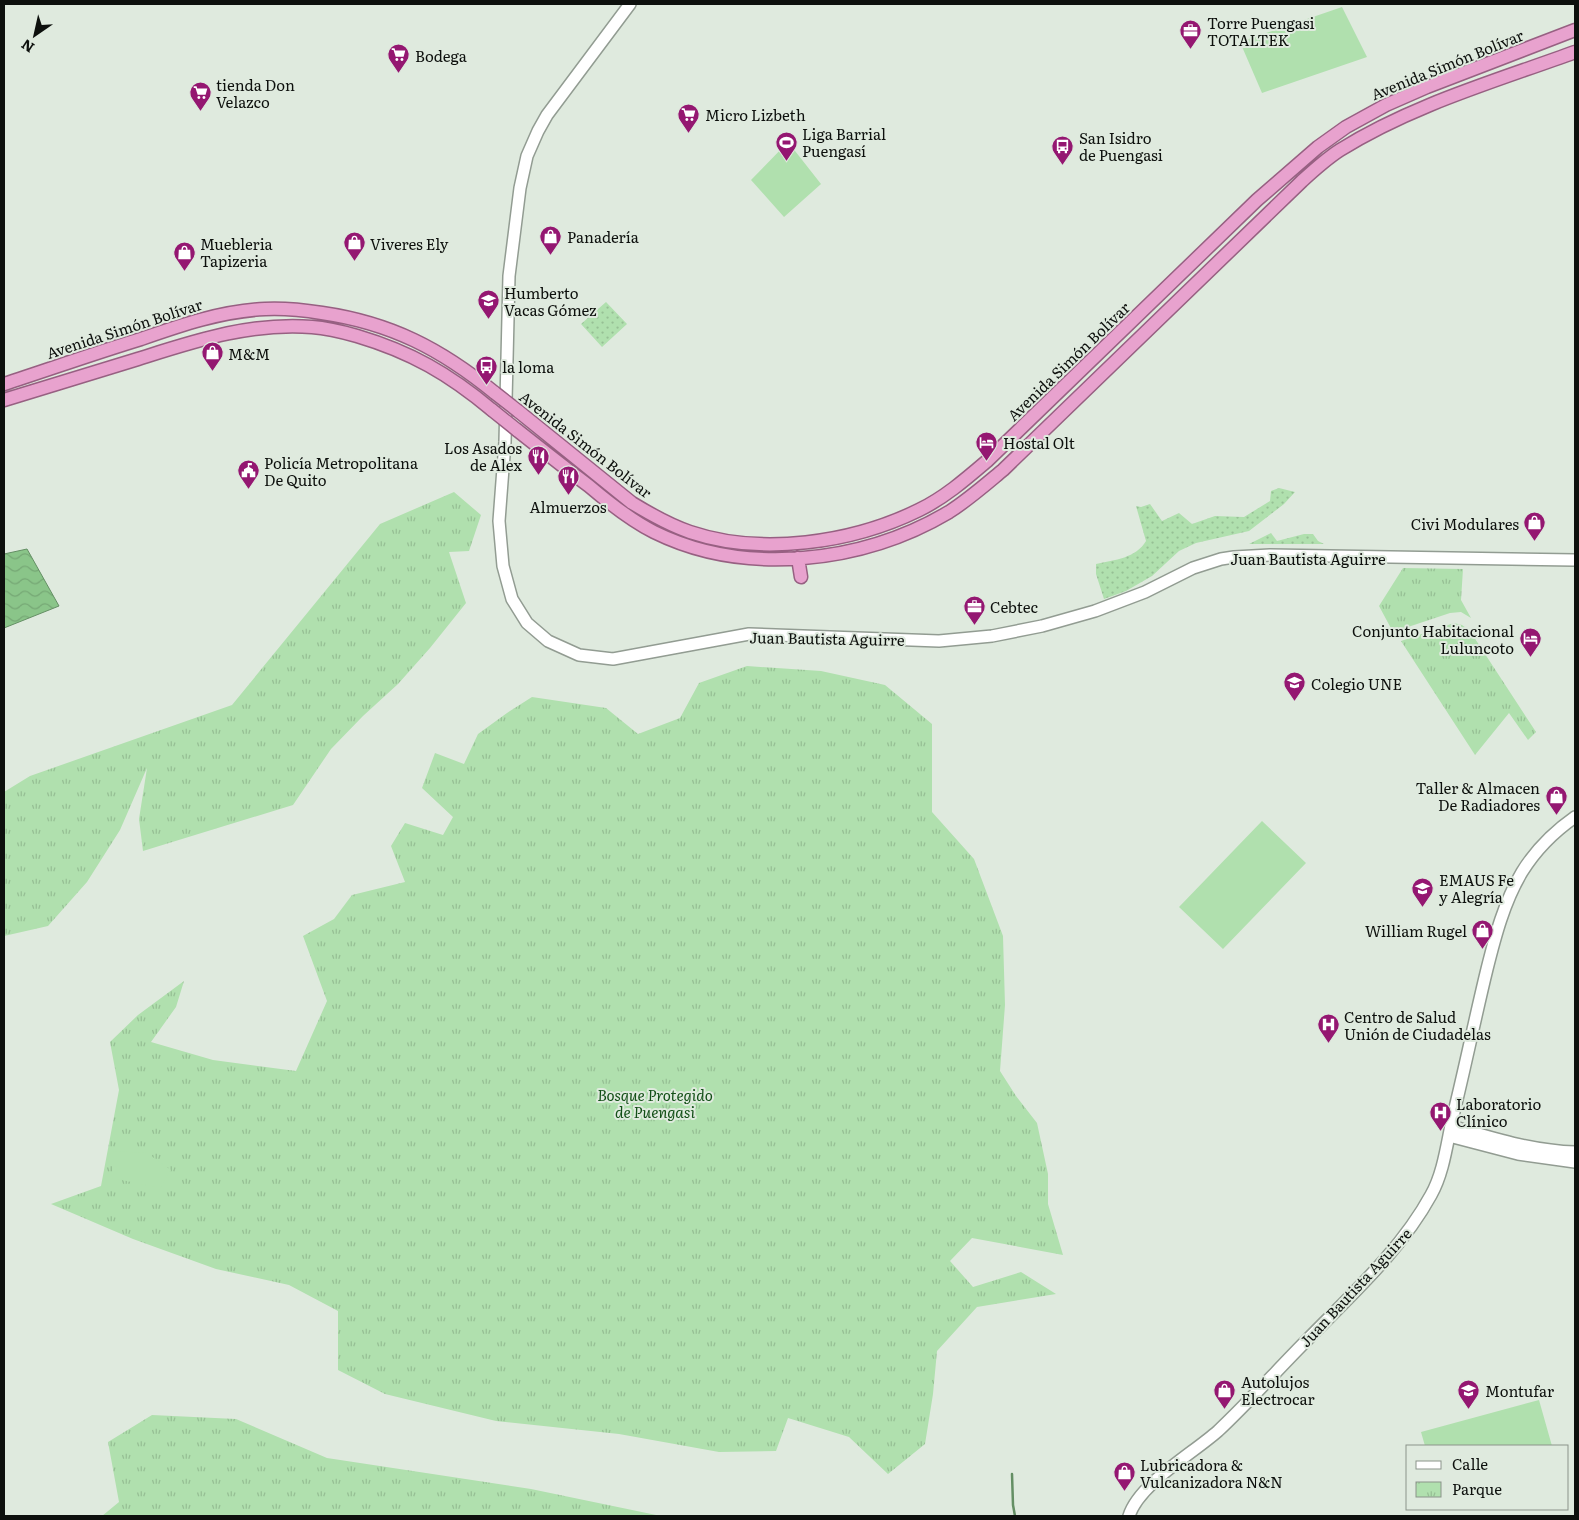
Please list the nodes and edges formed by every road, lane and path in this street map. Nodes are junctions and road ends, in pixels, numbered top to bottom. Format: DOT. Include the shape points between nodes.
graph roads {
  1 [pos="630,4"];
  2 [pos="1575,30"];
  3 [pos="1575,52"];
  4 [pos="4,384"];
  5 [pos="4,400"];
  6 [pos="798,558"];
  7 [pos="1575,560"];
  8 [pos="801,577"];
  9 [pos="1575,817"];
  10 [pos="1450,1131"];
  11 [pos="1575,1152"];
  12 [pos="1575,1162"];
  13 [pos="1129,1516"];
  1 -- 7 [label="main road, Juan Bautista Aguirre" via="538,130 527,156 516,218 509,276 500,548 512,599 527,623 548,642 578,655 613,659 749,634 938,641 992,636 1095,611 1145,592 1193,568 1234,556"];
  2 -- 4 [label="highway, Avenida Simón Bolívar, bridge" via="1427,87 1386,105 1339,132 1257,200 987,461 920,510 878,528 834,539 742,544 690,532 652,515 632,503 464,369 414,339 381,326 336,315 289,308 242,311 196,320"];
  3 -- 6 [label="highway, Avenida Simón Bolívar" via="1425,107 1339,151 1302,181 968,500 930,522 886,541 840,553"];
  5 -- 6 [label="highway, Avenida Simón Bolívar, bridge" via="207,337 258,327 314,327 391,347 449,376 625,515 653,532 710,553 769,560"];
  6 -- 8 [label="highway"];
  9 -- 10 [label="main road, Juan Bautista Aguirre" via="1528,864 1506,906 1482,990"];
  10 -- 11 [label="main road"];
  10 -- 12 [label="main road" via="1518,1154"];
  10 -- 13 [label="main road, Juan Bautista Aguirre" via="1439,1179 1410,1228 1366,1279 1218,1431 1143,1492"];
}
